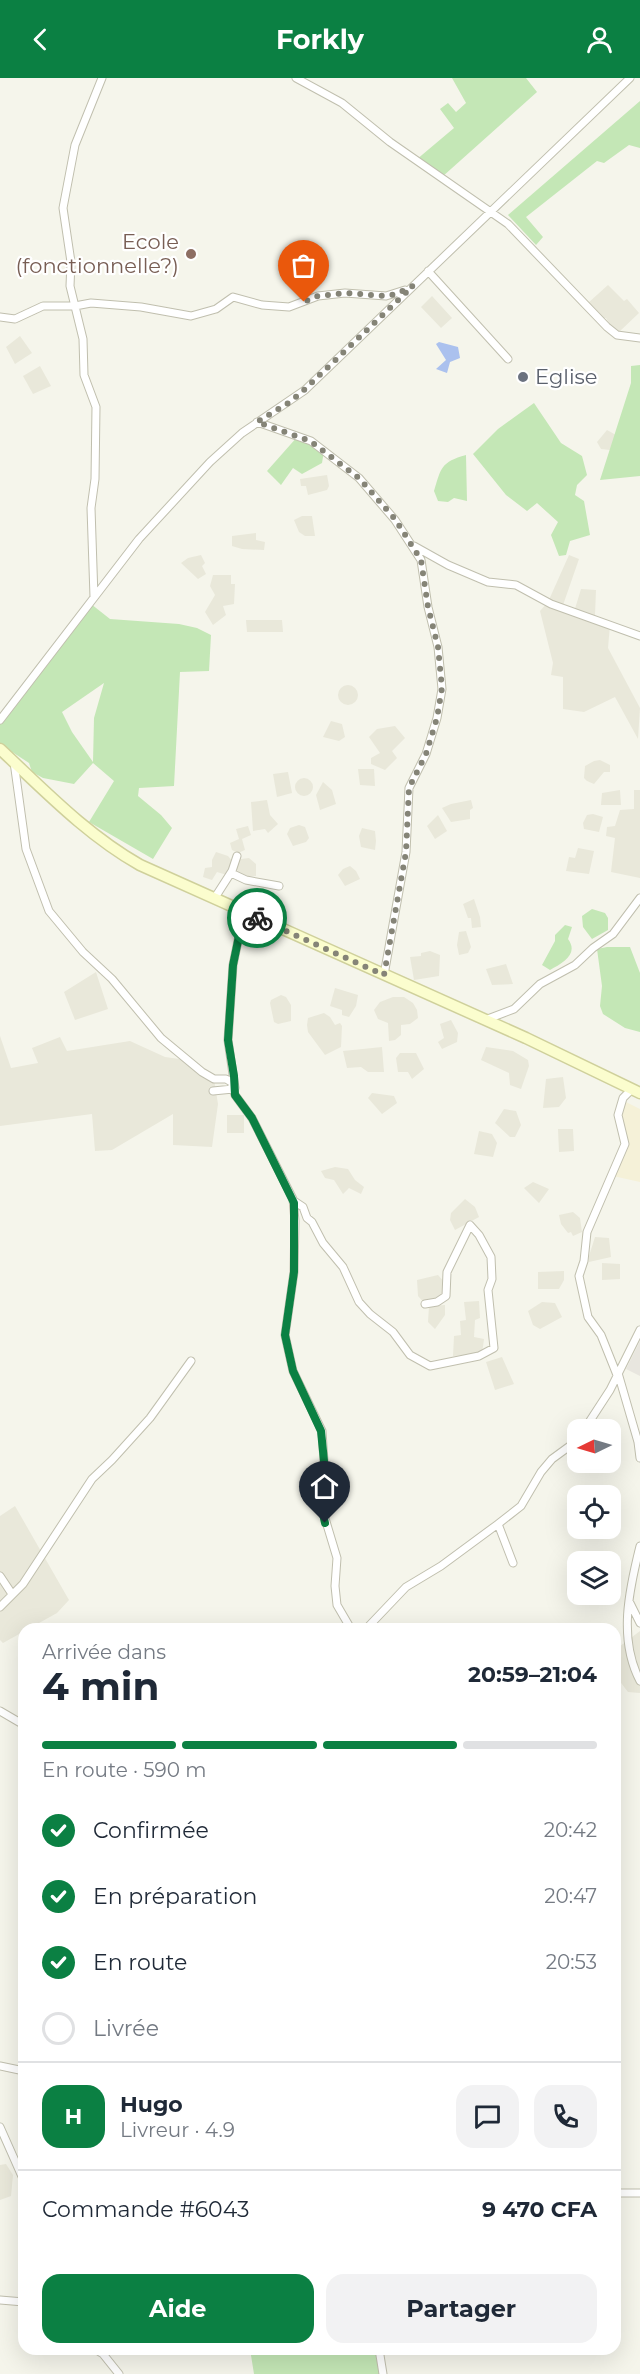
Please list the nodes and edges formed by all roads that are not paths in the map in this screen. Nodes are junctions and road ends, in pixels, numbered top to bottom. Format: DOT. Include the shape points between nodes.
graph roads {
  1 [pos="102,78"];
  2 [pos="296,78"];
  3 [pos="630,78"];
  4 [pos="492,212"];
  5 [pos="428,271"];
  6 [pos="413,286"];
  7 [pos="75,306"];
  8 [pos="0,317"];
  9 [pos="640,338"];
  10 [pos="508,359"];
  11 [pos="257,422"];
  12 [pos="412,544"];
  13 [pos="94,597"];
  14 [pos="640,636"];
  15 [pos="0,720"];
  16 [pos="0,749"];
  17 [pos="14,762"];
  18 [pos="237,856"];
  19 [pos="231,873"];
  20 [pos="279,886"];
  21 [pos="640,898"];
  22 [pos="214,899"];
  23 [pos="244,912"];
  24 [pos="384,975"];
  25 [pos="484,1020"];
  26 [pos="213,1091"];
  27 [pos="636,1091"];
  28 [pos="234,1092"];
  29 [pos="294,1201"];
  30 [pos="425,1304"];
  31 [pos="640,1330"];
  32 [pos="191,1361"];
  33 [pos="618,1374"];
  34 [pos="591,1419"];
  35 [pos="567,1448"];
  36 [pos="640,1458"];
  37 [pos="498,1524"];
  38 [pos="640,1546"];
  39 [pos="513,1563"];
  40 [pos="0,1576"];
  41 [pos="12,1594"];
  42 [pos="630,1603"];
  43 [pos="0,1607"];
  44 [pos="348,1623"];
  45 [pos="372,1623"];
  46 [pos="640,1623"];
  47 [pos="640,1681"];
  48 [pos="0,1711"];
  49 [pos="18,1722"];
  50 [pos="0,2066"];
  51 [pos="18,2070"];
  52 [pos="0,2127"];
  53 [pos="18,2168"];
  54 [pos="621,2193"];
  55 [pos="640,2193"];
  56 [pos="0,2300"];
  57 [pos="18,2302"];
  58 [pos="104,2355"];
  59 [pos="380,2355"];
  60 [pos="119,2374"];
  61 [pos="383,2374"];
  1 -- 7 [label="street" via="75,145 63,208"];
  2 -- 4 [label="street" via="342,103 390,142"];
  3 -- 4 [label="street"];
  4 -- 5 [label="street"];
  4 -- 9 [label="street" via="607,327 617,335"];
  5 -- 6 [label="street"];
  5 -- 10 [label="street"];
  6 -- 7 [label="street" via="386,296 318,296 289,307 233,297 216,309 190,316 106,303"];
  6 -- 11 [label="street" via="304,390"];
  7 -- 8 [label="street" via="43,306 15,319"];
  7 -- 13 [label="street" via="83,339 84,375 96,407 91,508"];
  11 -- 12 [label="street" via="310,441 333,457 359,478"];
  11 -- 13 [label="street" via="210,462 139,540"];
  12 -- 14 [label="street" via="488,582 516,585 551,604"];
  12 -- 24 [label="street" via="425,579 442,688 426,754 409,788 406,852"];
  13 -- 15 [label="street"];
  16 -- 17 [label="street"];
  17 -- 22 [label="street" via="77,821 122,854"];
  17 -- 28 [label="street" via="26,849 49,911 161,1038 202,1072 231,1082"];
  18 -- 19 [label="street"];
  19 -- 20 [label="street"];
  19 -- 22 [label="street"];
  21 -- 25 [label="street" via="613,934 575,965 540,984 514,1009"];
  22 -- 23 [label="street"];
  23 -- 24 [label="street"];
  23 -- 28 [label="street" via="233,965 228,1040"];
  24 -- 25 [label="street"];
  25 -- 27 [label="street"];
  26 -- 28 [label="street"];
  27 -- 33 [label="street" via="623,1098 618,1111 626,1144 587,1232 579,1276 588,1317 601,1335"];
  28 -- 29 [label="street" via="252,1118"];
  29 -- 30 [label="street" via="303,1207 323,1243 343,1267 359,1302 393,1332 410,1355 430,1366 479,1356 494,1348 488,1290 491,1257 470,1225 447,1272 446,1296"];
  29 -- 44 [label="street" via="294,1272 285,1335 293,1371 321,1431 321,1505 337,1558 338,1605"];
  31 -- 33 [label="street"];
  32 -- 41 [label="street" via="150,1418 92,1479 23,1584"];
  33 -- 34 [label="street"];
  33 -- 36 [label="street"];
  35 -- 37 [label="street" via="552,1459 521,1506"];
  37 -- 39 [label="street"];
  37 -- 45 [label="street" via="406,1587"];
  38 -- 42 [label="street"];
  40 -- 41 [label="street"];
  41 -- 43 [label="street"];
  42 -- 46 [label="street"];
  42 -- 47 [label="street" via="627,1647"];
  48 -- 49 [label="street"];
  50 -- 51 [label="street"];
  52 -- 53 [label="street"];
  54 -- 55 [label="street"];
  56 -- 57 [label="street"];
  58 -- 60 [label="street"];
  59 -- 61 [label="street"];
}
